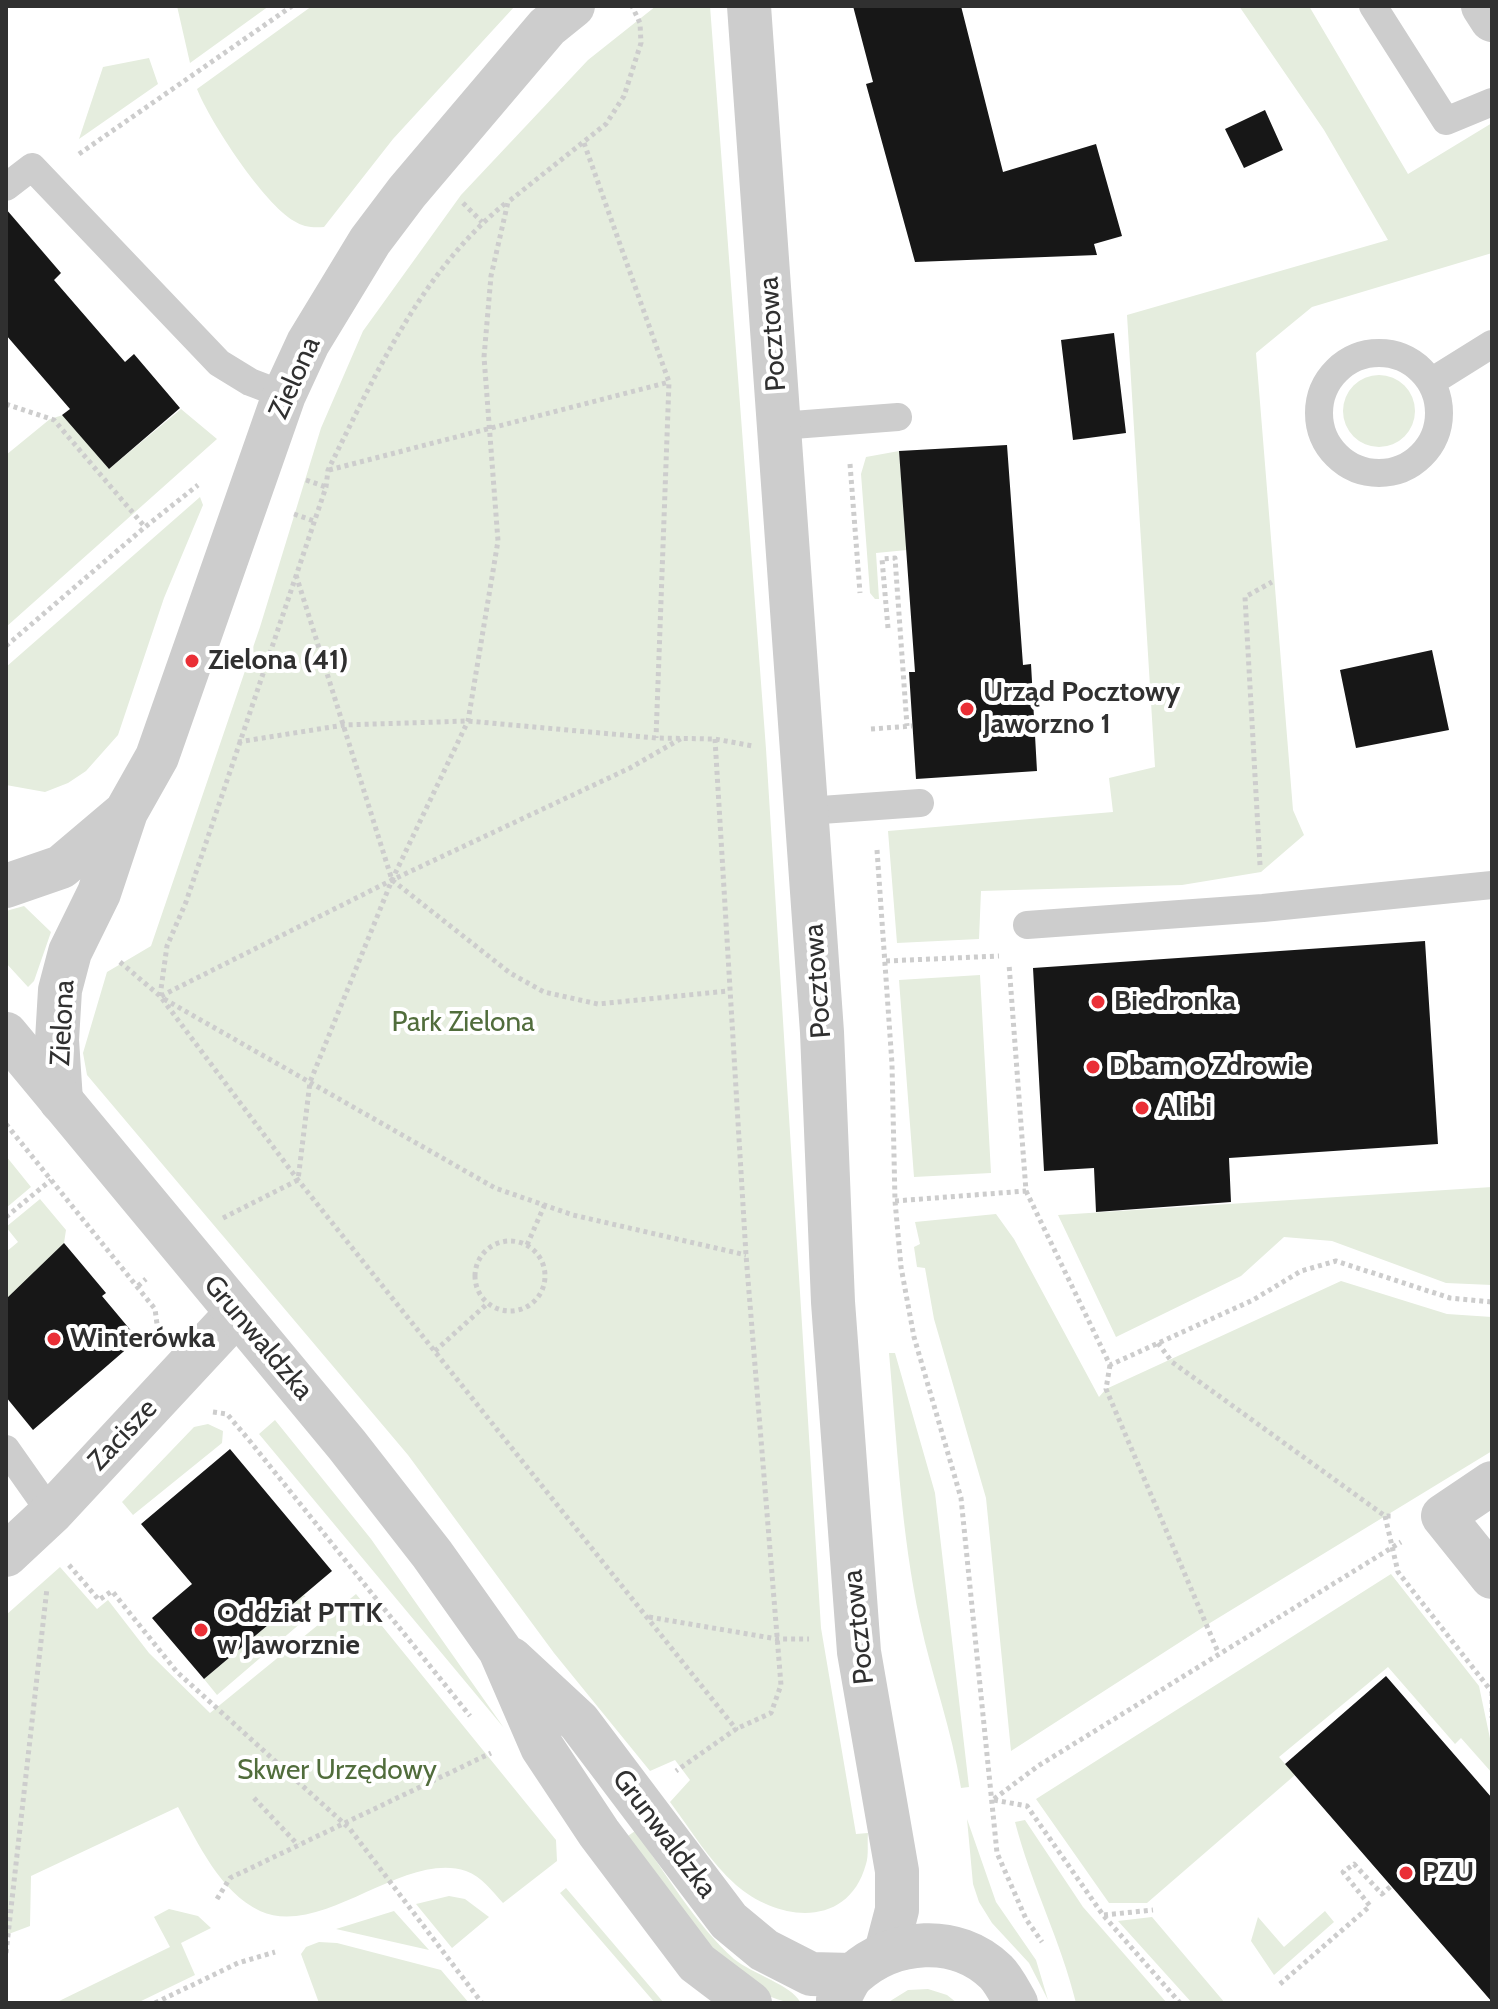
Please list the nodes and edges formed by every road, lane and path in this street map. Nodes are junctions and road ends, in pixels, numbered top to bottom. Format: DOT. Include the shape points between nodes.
graph roads {
  1 [pos="292,6"];
  2 [pos="573,6"];
  3 [pos="631,6"];
  4 [pos="749,6"];
  5 [pos="1373,6"];
  6 [pos="1483,6"];
  7 [pos="622,11"];
  8 [pos="1492,20"];
  9 [pos="1492,102"];
  10 [pos="584,143"];
  11 [pos="32,167"];
  12 [pos="6,187"];
  13 [pos="508,202"];
  14 [pos="1492,344"];
  15 [pos="669,382"];
  16 [pos="1431,382"];
  17 [pos="284,395"];
  18 [pos="6,404"];
  19 [pos="898,417"];
  20 [pos="847,420"];
  21 [pos="780,426"];
  22 [pos="488,428"];
  23 [pos="328,470"];
  24 [pos="207,477"];
  25 [pos="145,527"];
  26 [pos="296,575"];
  27 [pos="1272,582"];
  28 [pos="860,593"];
  29 [pos="888,628"];
  30 [pos="6,646"];
  31 [pos="468,721"];
  32 [pos="344,725"];
  33 [pos="871,729"];
  34 [pos="656,738"];
  35 [pos="682,738"];
  36 [pos="715,739"];
  37 [pos="238,743"];
  38 [pos="766,749"];
  39 [pos="920,803"];
  40 [pos="874,807"];
  41 [pos="807,811"];
  42 [pos="126,812"];
  43 [pos="392,880"];
  44 [pos="1492,885"];
  45 [pos="6,886"];
  46 [pos="1263,908"];
  47 [pos="1027,925"];
  48 [pos="119,954"];
  49 [pos="885,962"];
  50 [pos="728,991"];
  51 [pos="160,996"];
  52 [pos="6,1034"];
  53 [pos="310,1082"];
  54 [pos="61,1101"];
  55 [pos="6,1124"];
  56 [pos="51,1180"];
  57 [pos="298,1180"];
  58 [pos="1026,1191"];
  59 [pos="895,1201"];
  60 [pos="545,1204"];
  61 [pos="6,1217"];
  62 [pos="527,1245"];
  63 [pos="746,1255"];
  64 [pos="1492,1302"];
  65 [pos="487,1304"];
  66 [pos="237,1313"];
  67 [pos="1158,1343"];
  68 [pos="435,1351"];
  69 [pos="1110,1365"];
  70 [pos="173,1382"];
  71 [pos="6,1449"];
  72 [pos="1492,1483"];
  73 [pos="51,1513"];
  74 [pos="1385,1516"];
  75 [pos="1443,1516"];
  76 [pos="1391,1548"];
  77 [pos="6,1555"];
  78 [pos="60,1555"];
  79 [pos="1492,1577"];
  80 [pos="48,1578"];
  81 [pos="647,1617"];
  82 [pos="777,1639"];
  83 [pos="500,1650"];
  84 [pos="1218,1652"];
  85 [pos="1492,1692"];
  86 [pos="1492,1718"];
  87 [pos="480,1728"];
  88 [pos="736,1729"];
  89 [pos="497,1748"];
  90 [pos="664,1779"];
  91 [pos="254,1798"];
  92 [pos="993,1800"];
  93 [pos="342,1823"];
  94 [pos="298,1845"];
  95 [pos="6,1877"];
  96 [pos="14,1878"];
  97 [pos="1391,1886"];
  98 [pos="217,1899"];
  99 [pos="1153,1910"];
  100 [pos="1103,1915"];
  101 [pos="1045,1945"];
  102 [pos="275,1952"];
  103 [pos="6,1953"];
  104 [pos="858,1977"];
  105 [pos="1280,1984"];
  106 [pos="155,2003"];
  107 [pos="482,2003"];
  108 [pos="750,2003"];
  109 [pos="1016,2003"];
  110 [pos="1180,2003"];
  1 -- 11 [label="path" via="78,155"];
  2 -- 17 [label="street, Zielona" via="547,27 480,104 370,241 335,294"];
  3 -- 7 [label="path"];
  3 -- 10 [label="path" via="640,23 636,65 606,124"];
  4 -- 21 [label="street, Pocztowa"];
  5 -- 9 [label="lane" via="1446,121"];
  6 -- 8 [label="street"];
  10 -- 13 [label="path"];
  10 -- 15 [label="path"];
  11 -- 12 [label="lane"];
  11 -- 17 [label="lane" via="219,363"];
  13 -- 22 [label="path" via="485,327"];
  13 -- 23 [label="path" via="462,243 390,344"];
  14 -- 16 [label="lane"];
  15 -- 22 [label="path"];
  15 -- 34 [label="path"];
  16 -- 16 [label="lane" via="1406,359 1385,353 1354,358 1325,387 1319,408 1325,439 1337,456 1360,470 1401,469 1433,442 1439,411"];
  17 -- 42 [label="street, Zielona" via="157,757"];
  18 -- 25 [label="path" via="54,420"];
  19 -- 20 [label="lane"];
  20 -- 21 [label="lane"];
  20 -- 28 [label="path"];
  21 -- 41 [label="street, Pocztowa"];
  22 -- 23 [label="path"];
  22 -- 31 [label="path" via="498,541"];
  23 -- 26 [label="path"];
  24 -- 25 [label="path"];
  25 -- 30 [label="path"];
  26 -- 32 [label="path"];
  26 -- 37 [label="path"];
  27 -- 46 [label="path" via="1245,597"];
  29 -- 33 [label="path" via="882,559 895,558 910,726"];
  31 -- 32 [label="path"];
  31 -- 34 [label="path"];
  31 -- 43 [label="path"];
  32 -- 37 [label="path"];
  32 -- 43 [label="path"];
  34 -- 35 [label="path"];
  35 -- 36 [label="path"];
  35 -- 43 [label="path" via="630,768"];
  36 -- 38 [label="path"];
  36 -- 50 [label="path"];
  37 -- 51 [label="path" via="167,946"];
  39 -- 40 [label="lane"];
  40 -- 41 [label="lane"];
  40 -- 49 [label="path"];
  41 -- 104 [label="street, Pocztowa" via="833,1302 859,1652 897,1871 897,1910"];
  42 -- 45 [label="street, Zielona" via="61,867"];
  42 -- 54 [label="street, Zielona" via="60,990"];
  43 -- 50 [label="path" via="510,973 544,992 598,1004"];
  43 -- 51 [label="path"];
  43 -- 53 [label="path"];
  44 -- 46 [label="lane"];
  46 -- 47 [label="lane"];
  48 -- 51 [label="path" via="120,963"];
  49 -- 58 [label="path" via="1009,955"];
  49 -- 59 [label="path"];
  50 -- 63 [label="path"];
  51 -- 53 [label="path"];
  51 -- 57 [label="path"];
  52 -- 54 [label="street, Grunwaldzka"];
  53 -- 57 [label="path"];
  53 -- 60 [label="path" via="495,1188"];
  54 -- 66 [label="street, Grunwaldzka"];
  55 -- 56 [label="path"];
  56 -- 61 [label="path"];
  56 -- 70 [label="path" via="155,1309 158,1331 145,1353"];
  57 -- 68 [label="path"];
  58 -- 59 [label="path"];
  58 -- 69 [label="path"];
  59 -- 92 [label="path" via="914,1337 961,1498"];
  60 -- 62 [label="path"];
  60 -- 63 [label="path"];
  62 -- 65 [label="path" via="504,1241 484,1251 474,1272"];
  62 -- 65 [label="path" via="543,1261 546,1273 539,1296 521,1309"];
  63 -- 82 [label="path"];
  64 -- 67 [label="path" via="1450,1298 1336,1261 1301,1271 1253,1300"];
  65 -- 68 [label="path"];
  66 -- 70 [label="street, Zacisze"];
  66 -- 83 [label="street, Grunwaldzka" via="423,1542"];
  67 -- 69 [label="path"];
  67 -- 74 [label="path" via="1172,1362"];
  68 -- 81 [label="path"];
  69 -- 84 [label="path" via="1106,1389"];
  70 -- 73 [label="street, Zacisze"];
  70 -- 87 [label="path" via="199,1411 227,1414"];
  71 -- 73 [label="lane"];
  72 -- 75 [label="street"];
  73 -- 77 [label="street, Zacisze"];
  74 -- 75 [label="path"];
  74 -- 76 [label="path"];
  75 -- 76 [label="path"];
  75 -- 79 [label="street"];
  76 -- 84 [label="path"];
  76 -- 85 [label="path" via="1398,1572"];
  78 -- 93 [label="path" via="99,1600 112,1591 177,1672"];
  80 -- 96 [label="path"];
  81 -- 82 [label="path"];
  81 -- 88 [label="path"];
  82 -- 88 [label="path" via="781,1685 771,1713"];
  83 -- 104 [label="street, Grunwaldzka" via="579,1722 729,1921 764,1950 811,1974"];
  83 -- 108 [label="street, Grunwaldzka" via="542,1747 599,1833 697,1963"];
  84 -- 92 [label="path"];
  85 -- 86 [label="path"];
  88 -- 90 [label="path"];
  89 -- 93 [label="path" via="483,1760"];
  91 -- 94 [label="path"];
  92 -- 100 [label="path" via="1027,1806"];
  92 -- 101 [label="path" via="997,1853 1026,1919"];
  93 -- 94 [label="path"];
  93 -- 107 [label="path"];
  94 -- 98 [label="path" via="230,1878"];
  95 -- 96 [label="path"];
  96 -- 103 [label="path"];
  97 -- 105 [label="path" via="1382,1894 1354,1864 1343,1872 1370,1906"];
  99 -- 100 [label="path"];
  100 -- 110 [label="path"];
  102 -- 106 [label="path" via="238,1963"];
  104 -- 109 [label="street, Grunwaldzka" via="925,1943 964,1951 996,1972"];
}
